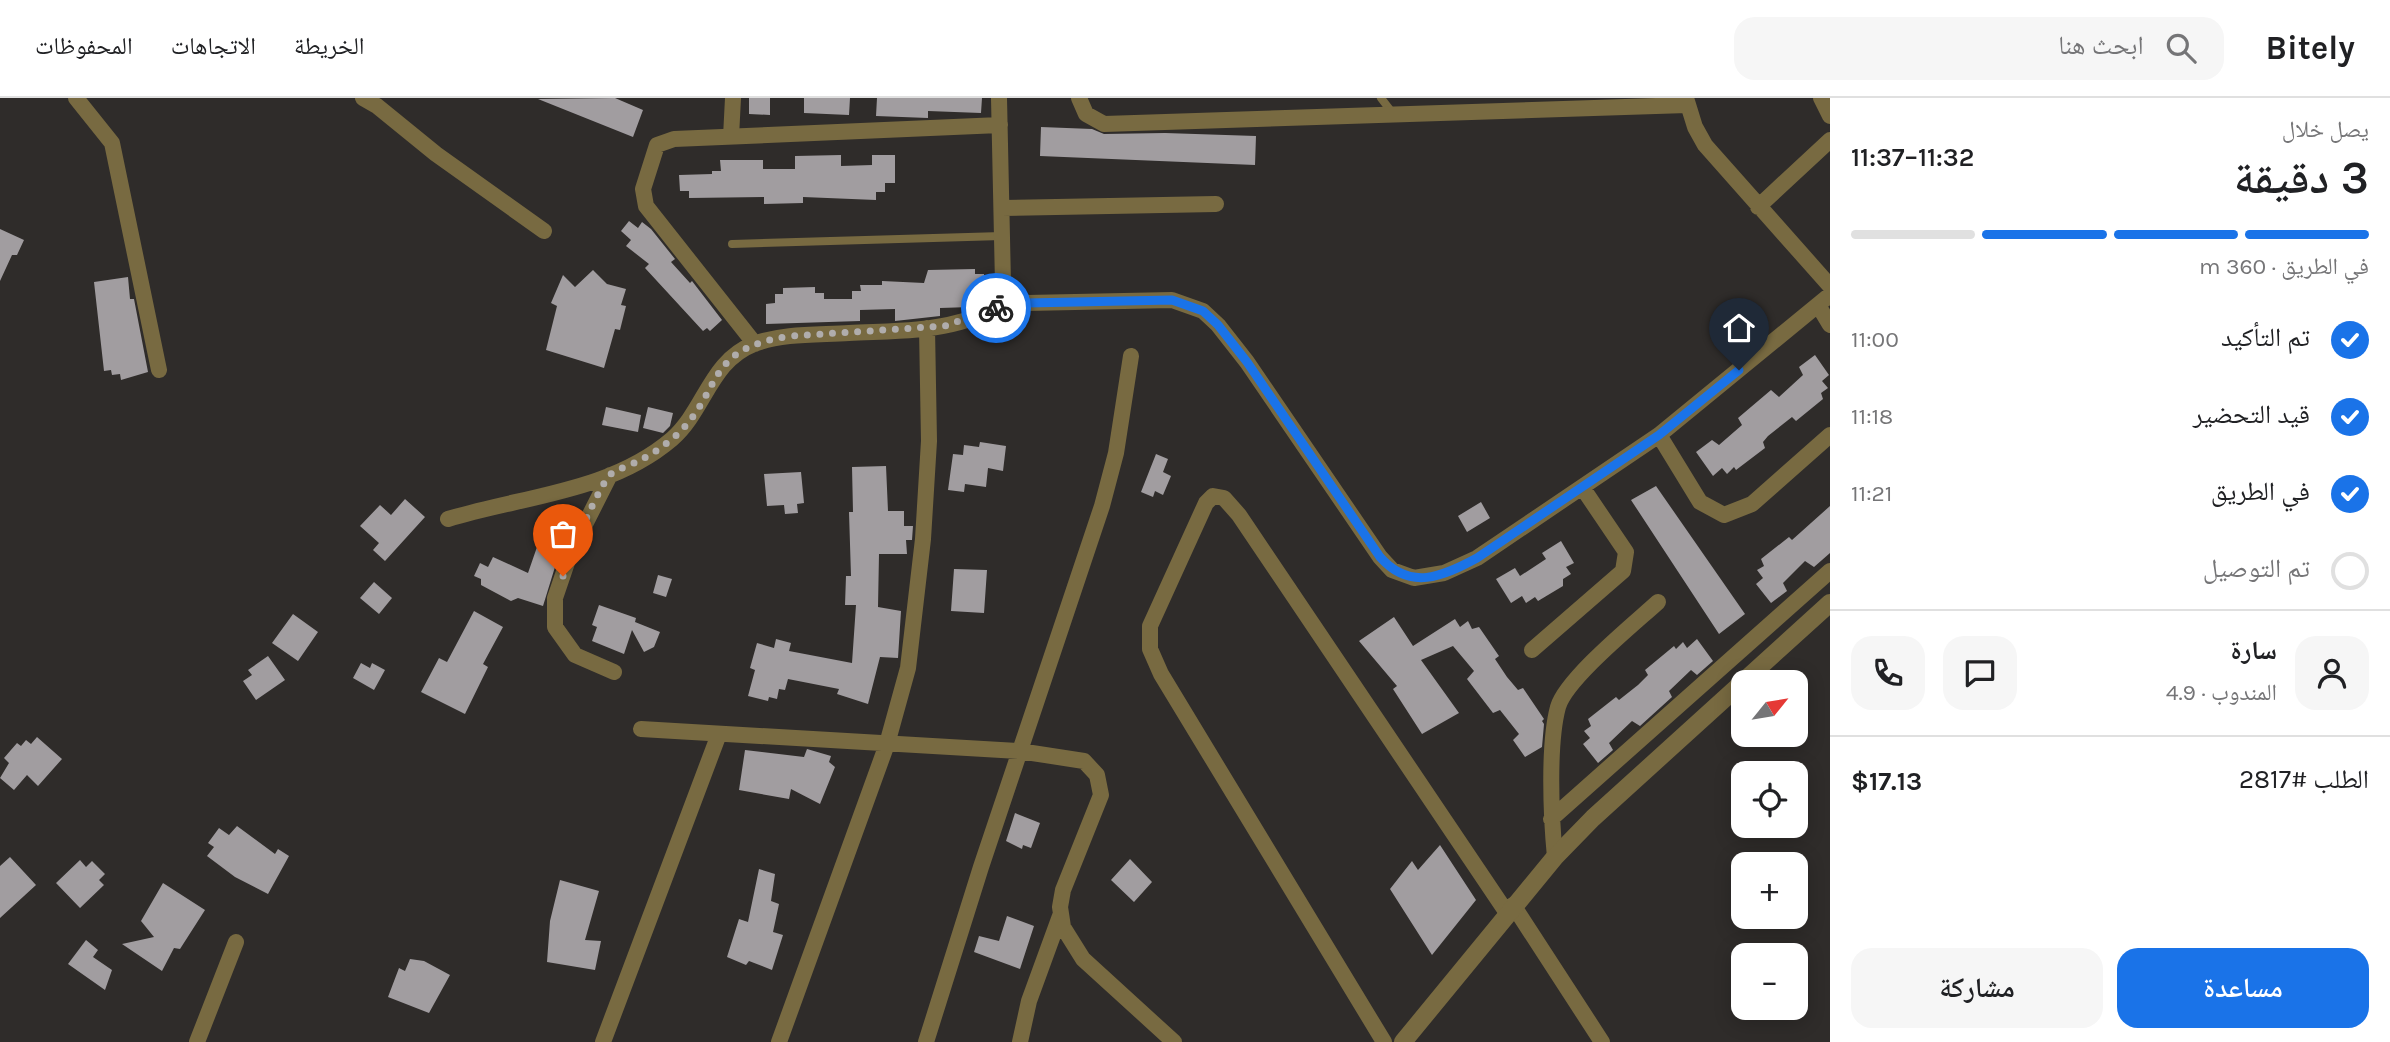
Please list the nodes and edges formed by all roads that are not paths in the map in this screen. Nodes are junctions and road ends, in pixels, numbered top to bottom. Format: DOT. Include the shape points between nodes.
graph roads {
  1 [pos="76,98"];
  2 [pos="362,98"];
  3 [pos="733,98"];
  4 [pos="999,98"];
  5 [pos="1079,98"];
  6 [pos="1381,98"];
  7 [pos="1821,98"];
  8 [pos="1686,101"];
  9 [pos="1650,102"];
  10 [pos="1394,115"];
  11 [pos="1830,116"];
  12 [pos="1000,125"];
  13 [pos="731,137"];
  14 [pos="1830,140"];
  15 [pos="1216,204"];
  16 [pos="1758,206"];
  17 [pos="1002,208"];
  18 [pos="544,231"];
  19 [pos="1002,236"];
  20 [pos="732,244"];
  21 [pos="1830,286"];
  22 [pos="1014,299"];
  23 [pos="1824,300"];
  24 [pos="1830,326"];
  25 [pos="927,328"];
  26 [pos="755,344"];
  27 [pos="1132,356"];
  28 [pos="159,370"];
  29 [pos="1659,435"];
  30 [pos="1830,435"];
  31 [pos="610,475"];
  32 [pos="1582,487"];
  33 [pos="448,519"];
  34 [pos="1830,571"];
  35 [pos="1658,602"];
  36 [pos="1830,603"];
  37 [pos="1532,650"];
  38 [pos="614,672"];
  39 [pos="1712,678"];
  40 [pos="1727,696"];
  41 [pos="641,729"];
  42 [pos="719,734"];
  43 [pos="887,744"];
  44 [pos="1019,751"];
  45 [pos="1551,819"];
  46 [pos="1555,857"];
  47 [pos="1510,909"];
  48 [pos="1060,916"];
  49 [pos="236,942"];
  50 [pos="197,1042"];
  51 [pos="603,1042"];
  52 [pos="779,1042"];
  53 [pos="926,1042"];
  54 [pos="1020,1042"];
  55 [pos="1174,1042"];
  56 [pos="1384,1042"];
  57 [pos="1403,1042"];
  58 [pos="1602,1042"];
  1 -- 28 [label="street" via="112,143"];
  2 -- 18 [label="street"];
  3 -- 13 [label="street"];
  4 -- 12 [label="street"];
  5 -- 10 [label="street" via="1086,114 1104,124"];
  6 -- 10 [label="lane"];
  7 -- 11 [label="street"];
  8 -- 9 [label="street"];
  8 -- 16 [label="street" via="1705,145"];
  9 -- 10 [label="street"];
  12 -- 13 [label="street"];
  12 -- 17 [label="street"];
  13 -- 26 [label="street" via="664,140 657,145 643,197"];
  14 -- 16 [label="street"];
  15 -- 17 [label="street"];
  16 -- 21 [label="street"];
  17 -- 19 [label="street"];
  19 -- 20 [label="lane"];
  19 -- 22 [label="street" via="1003,284"];
  22 -- 25 [label="street" via="961,322"];
  22 -- 32 [label="street" via="1027,303 1172,300 1203,311 1247,362 1380,557 1402,576 1427,577 1459,568"];
  23 -- 24 [label="street"];
  23 -- 29 [label="street"];
  25 -- 26 [label="street" via="792,336"];
  25 -- 43 [label="street" via="929,441 923,539 908,668"];
  26 -- 31 [label="street" via="730,358 715,375 672,439"];
  27 -- 44 [label="street" via="1102,506"];
  29 -- 30 [label="street" via="1700,502 1724,515 1752,504"];
  29 -- 32 [label="street"];
  31 -- 33 [label="street" via="536,499"];
  31 -- 38 [label="street" via="570,554 555,598 555,627 575,655"];
  32 -- 37 [label="street" via="1626,552 1623,571"];
  34 -- 39 [label="street"];
  35 -- 45 [label="street" via="1588,666 1559,705"];
  36 -- 40 [label="street"];
  39 -- 40 [label="street"];
  39 -- 45 [label="street"];
  40 -- 46 [label="street"];
  41 -- 42 [label="street"];
  42 -- 43 [label="street"];
  42 -- 51 [label="street"];
  43 -- 44 [label="street"];
  43 -- 52 [label="street"];
  44 -- 48 [label="street" via="1076,758 1092,767 1100,783 1096,810 1063,890"];
  44 -- 53 [label="street"];
  45 -- 46 [label="street"];
  46 -- 47 [label="street"];
  47 -- 56 [label="street" via="1239,515 1224,498 1213,496 1150,626 1150,649"];
  47 -- 57 [label="street"];
  47 -- 58 [label="street"];
  48 -- 54 [label="street" via="1029,1001"];
  48 -- 55 [label="street" via="1083,959"];
  49 -- 50 [label="street"];
}
